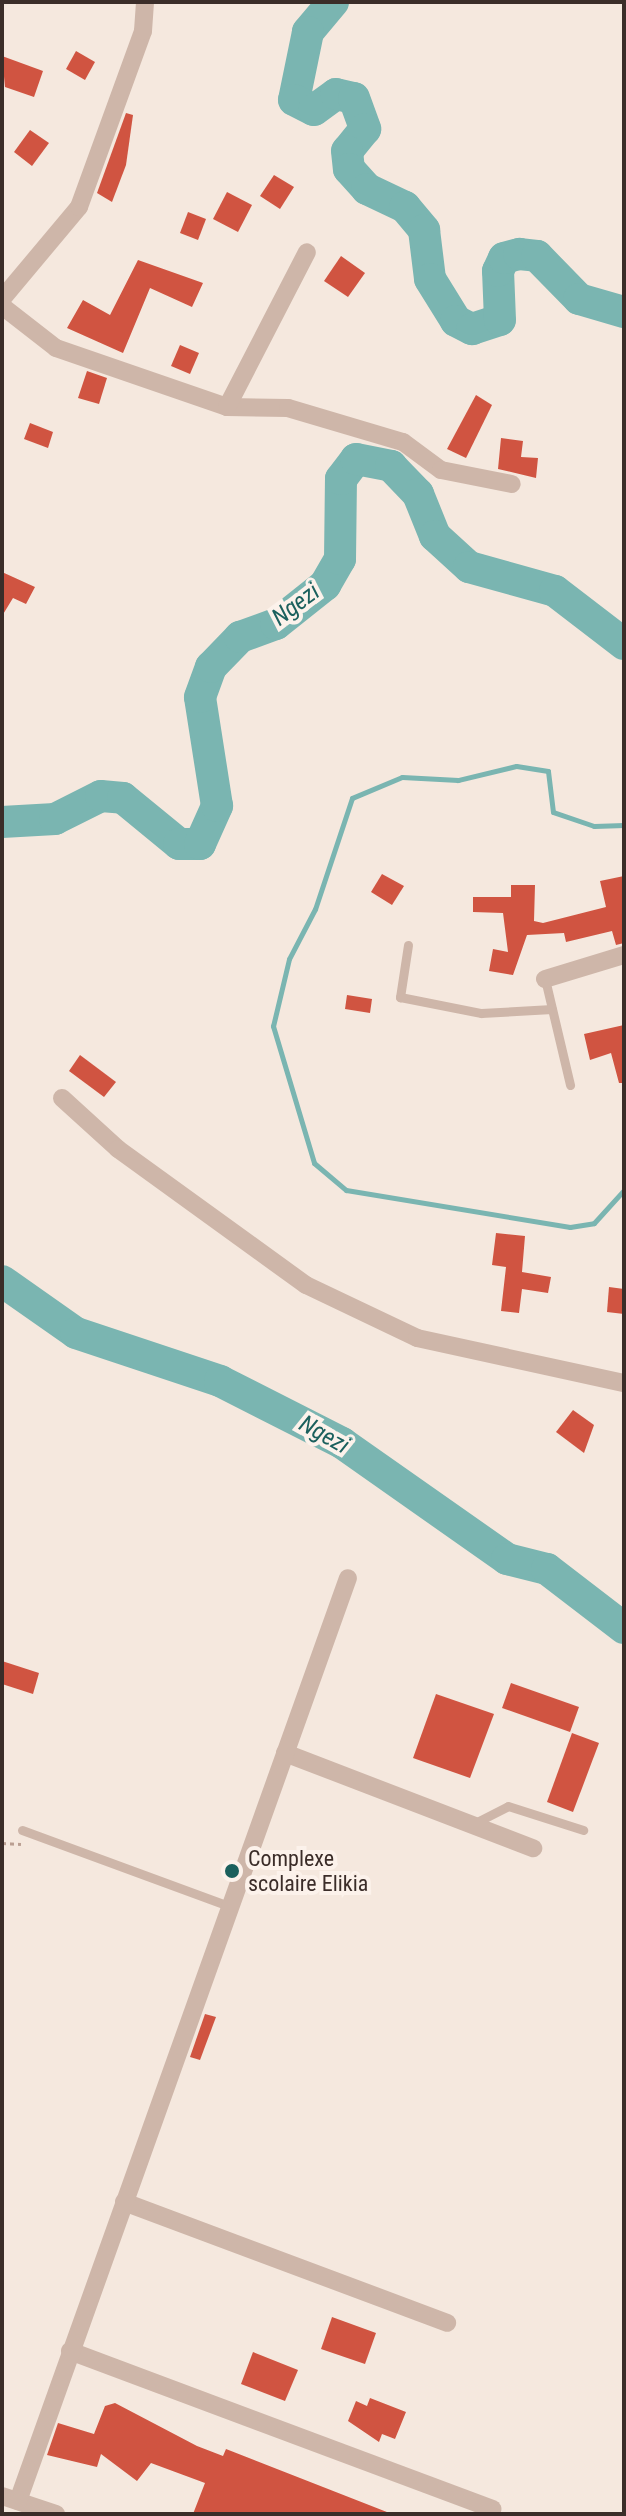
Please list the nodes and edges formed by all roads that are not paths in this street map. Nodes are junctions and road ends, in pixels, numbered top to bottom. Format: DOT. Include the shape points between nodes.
graph roads {
  1 [pos="145,2"];
  2 [pos="307,252"];
  3 [pos="2,299"];
  4 [pos="2,306"];
  5 [pos="227,407"];
  6 [pos="512,484"];
  7 [pos="408,945"];
  8 [pos="624,955"];
  9 [pos="545,979"];
  10 [pos="552,1009"];
  11 [pos="570,1085"];
  12 [pos="62,1098"];
  13 [pos="624,1383"];
  14 [pos="348,1578"];
  15 [pos="285,1753"];
  16 [pos="470,1825"];
  17 [pos="22,1830"];
  18 [pos="583,1830"];
  19 [pos="533,1848"];
  20 [pos="229,1906"];
  21 [pos="124,2202"];
  22 [pos="447,2323"];
  23 [pos="70,2351"];
  24 [pos="10,2498"];
  25 [pos="492,2509"];
  26 [pos="56,2514"];
  1 -- 3 [label="street" via="143,31 79,207"];
  2 -- 5 [label="street"];
  4 -- 5 [label="street" via="56,348"];
  5 -- 6 [label="street" via="288,408 403,442 441,470"];
  7 -- 10 [label="lane" via="400,997 481,1013"];
  8 -- 9 [label="street"];
  9 -- 10 [label="lane"];
  10 -- 11 [label="lane"];
  12 -- 13 [label="street" via="118,1149 306,1285 417,1338"];
  14 -- 15 [label="street"];
  15 -- 16 [label="street"];
  15 -- 20 [label="street"];
  16 -- 18 [label="lane" via="508,1806"];
  16 -- 19 [label="street"];
  17 -- 20 [label="lane"];
  20 -- 21 [label="street"];
  21 -- 22 [label="street"];
  21 -- 23 [label="street"];
  23 -- 24 [label="street"];
  23 -- 25 [label="street"];
  24 -- 26 [label="street"];
}
